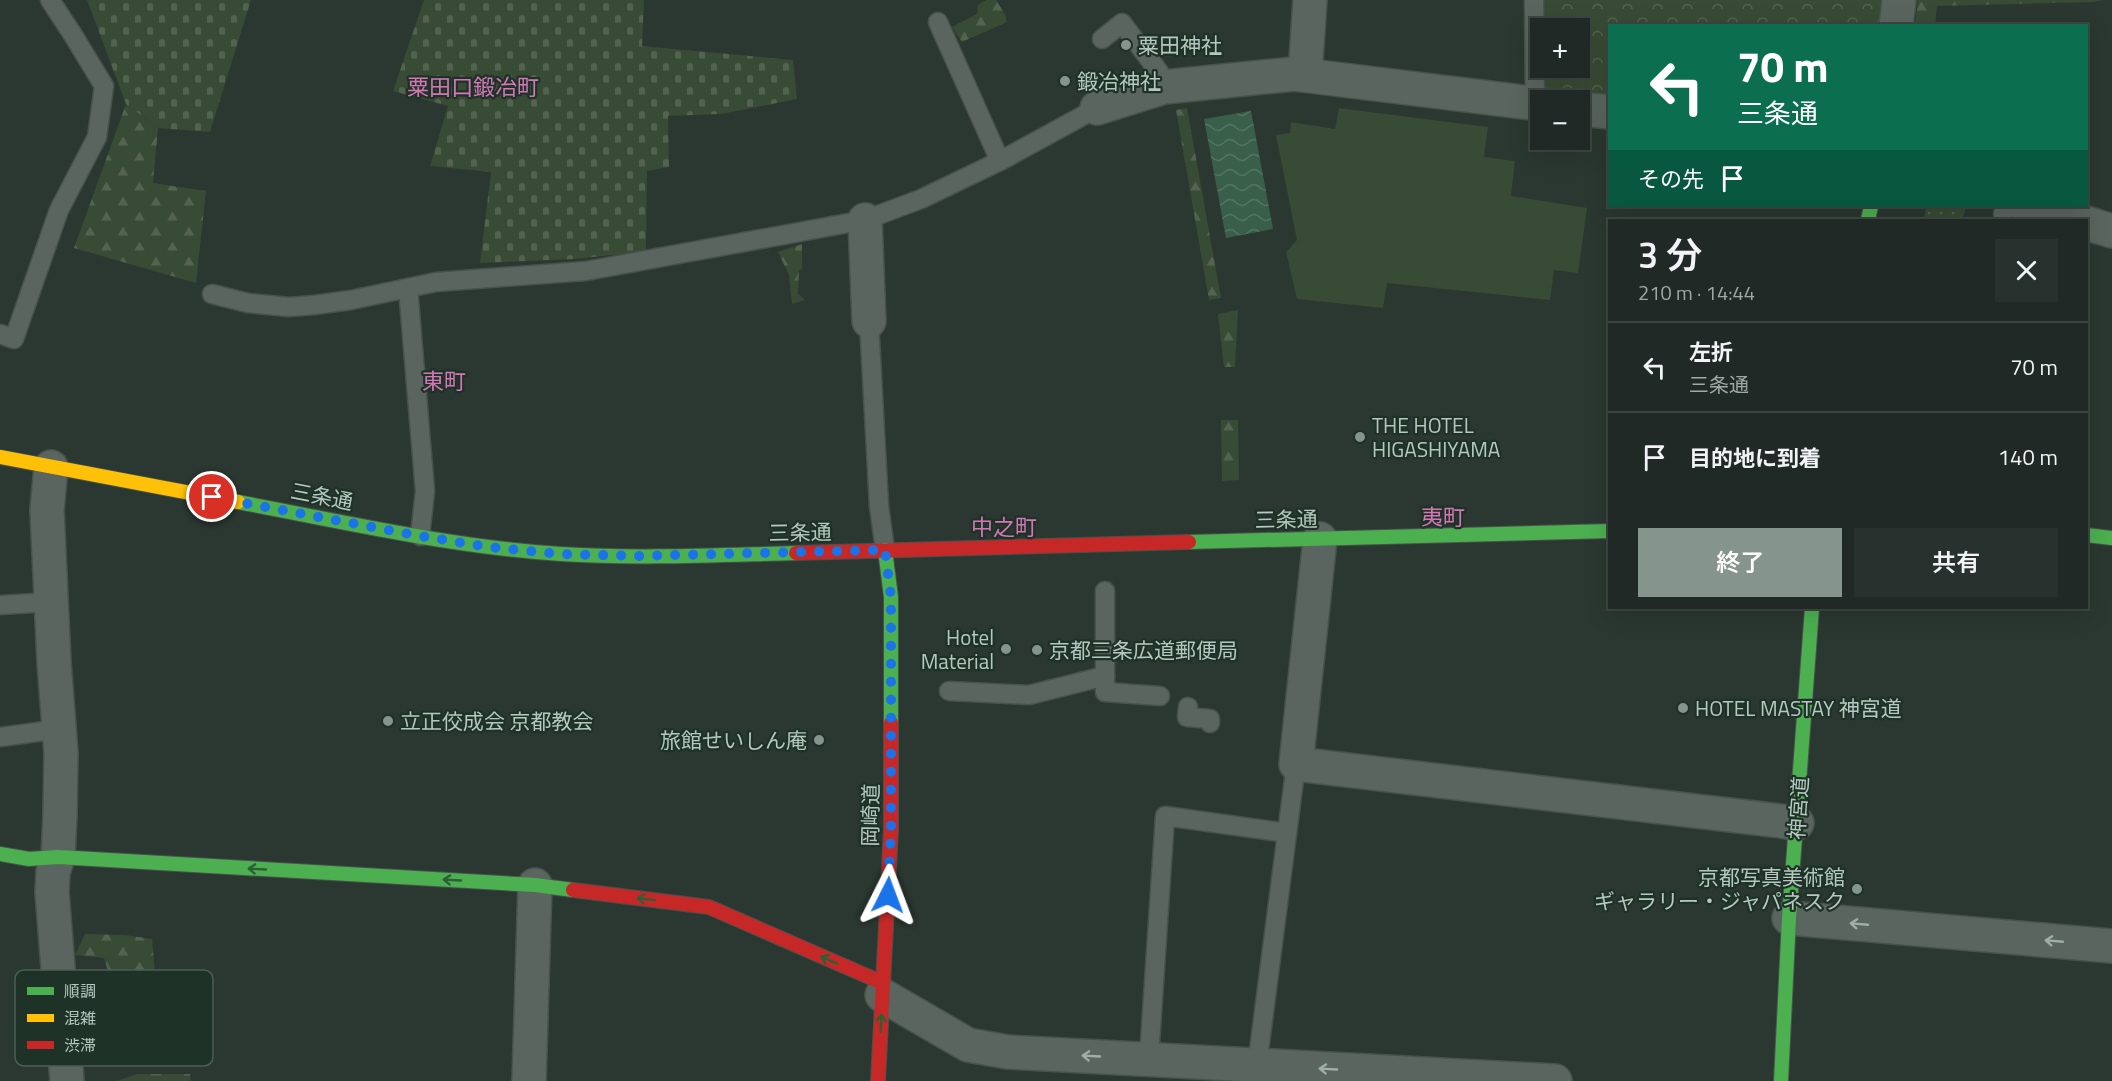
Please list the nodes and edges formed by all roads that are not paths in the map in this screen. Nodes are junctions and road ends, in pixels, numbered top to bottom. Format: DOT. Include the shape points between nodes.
graph roads {
  1 [pos="50,0"];
  2 [pos="1310,0"];
  3 [pos="1534,0"];
  4 [pos="1899,0"];
  5 [pos="938,22"];
  6 [pos="1896,24"];
  7 [pos="1102,39"];
  8 [pos="1305,75"];
  9 [pos="1164,87"];
  10 [pos="1537,90"];
  11 [pos="1530,103"];
  12 [pos="1097,108"];
  13 [pos="1590,110"];
  14 [pos="1608,112"];
  15 [pos="1000,160"];
  16 [pos="2011,208"];
  17 [pos="2072,219"];
  18 [pos="865,220"];
  19 [pos="2088,224"];
  20 [pos="2112,231"];
  21 [pos="408,288"];
  22 [pos="212,294"];
  23 [pos="869,321"];
  24 [pos="0,334"];
  25 [pos="0,457"];
  26 [pos="51,467"];
  27 [pos="1608,531"];
  28 [pos="2088,535"];
  29 [pos="420,536"];
  30 [pos="2112,538"];
  31 [pos="1320,539"];
  32 [pos="885,550"];
  33 [pos="1105,591"];
  34 [pos="51,602"];
  35 [pos="0,605"];
  36 [pos="1812,609"];
  37 [pos="1105,676"];
  38 [pos="950,691"];
  39 [pos="1210,723"];
  40 [pos="60,729"];
  41 [pos="0,737"];
  42 [pos="1296,764"];
  43 [pos="1797,823"];
  44 [pos="1287,833"];
  45 [pos="0,854"];
  46 [pos="58,857"];
  47 [pos="536,885"];
  48 [pos="1790,918"];
  49 [pos="2112,946"];
  50 [pos="58,970"];
  51 [pos="883,989"];
  52 [pos="1149,1058"];
  53 [pos="66,1066"];
  54 [pos="1256,1073"];
  55 [pos="67,1081"];
  56 [pos="529,1081"];
  57 [pos="878,1081"];
  58 [pos="1555,1081"];
  59 [pos="1781,1081"];
  1 -- 24 [label="lane" via="104,86 97,137 58,210 14,339"];
  2 -- 8 [label="street"];
  3 -- 10 [label="lane"];
  4 -- 6 [label="street"];
  5 -- 15 [label="lane"];
  7 -- 9 [label="lane" via="1122,23 1159,72"];
  8 -- 9 [label="street"];
  8 -- 11 [label="street"];
  9 -- 12 [label="street"];
  12 -- 15 [label="lane"];
  13 -- 14 [label="street"];
  15 -- 18 [label="lane" via="921,199"];
  16 -- 17 [label="street"];
  18 -- 21 [label="lane" via="586,271 436,282"];
  18 -- 23 [label="street"];
  19 -- 20 [label="street"];
  21 -- 22 [label="lane" via="289,307"];
  21 -- 29 [label="lane" via="425,491"];
  23 -- 32 [label="lane"];
  25 -- 26 [label="street, 三条通"];
  26 -- 29 [label="street, 三条通"];
  26 -- 34 [label="street" via="47,510"];
  27 -- 31 [label="street, 三条通"];
  28 -- 30 [label="street"];
  29 -- 32 [label="street, 三条通" via="488,547 604,556"];
  31 -- 32 [label="street, 三条通"];
  31 -- 42 [label="street"];
  32 -- 51 [label="street, 岡崎道" via="900,688"];
  33 -- 37 [label="lane"];
  34 -- 35 [label="lane"];
  34 -- 40 [label="street"];
  36 -- 43 [label="street, 神宮道"];
  37 -- 38 [label="lane" via="1029,695"];
  37 -- 39 [label="lane" via="1105,692 1177,700 1187,717 1210,719"];
  40 -- 41 [label="lane"];
  40 -- 46 [label="street"];
  42 -- 43 [label="street"];
  42 -- 44 [label="lane"];
  43 -- 48 [label="street, 神宮道"];
  44 -- 52 [label="lane" via="1165,816"];
  44 -- 54 [label="lane"];
  45 -- 46 [label="street" via="29,859"];
  47 -- 46 [label="street, one-way"];
  46 -- 50 [label="street" via="52,892"];
  51 -- 47 [label="street, one-way" via="709,907"];
  47 -- 56 [label="street"];
  49 -- 48 [label="street, one-way"];
  48 -- 59 [label="street, 神宮道"];
  52 -- 51 [label="street, one-way" via="1008,1052 968,1045"];
  57 -- 51 [label="street, 岡崎道, one-way"];
  52 -- 54 [label="street"];
  53 -- 55 [label="street"];
  58 -- 54 [label="street, one-way"];
}
